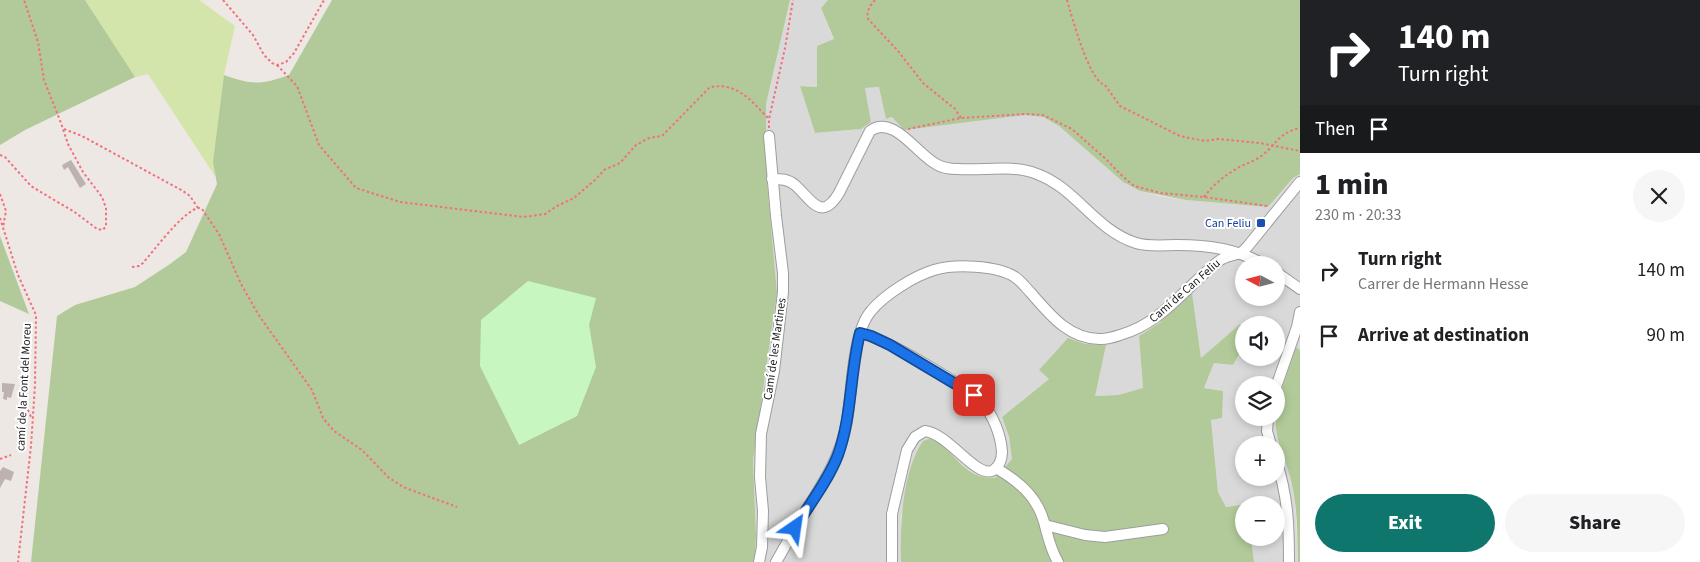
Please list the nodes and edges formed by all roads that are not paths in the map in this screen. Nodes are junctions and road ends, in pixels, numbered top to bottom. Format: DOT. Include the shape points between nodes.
graph roads {
  1 [pos="769,136"];
  2 [pos="772,179"];
  3 [pos="1300,182"];
  4 [pos="1240,253"];
  5 [pos="1246,256"];
  6 [pos="1285,278"];
  7 [pos="1300,289"];
  8 [pos="1300,312"];
  9 [pos="860,333"];
  10 [pos="1280,376"];
  11 [pos="996,468"];
  12 [pos="1283,486"];
  13 [pos="1045,525"];
  14 [pos="1163,529"];
  15 [pos="759,562"];
  16 [pos="776,562"];
  17 [pos="892,562"];
  18 [pos="1058,562"];
  19 [pos="1290,562"];
  1 -- 2 [label="street, Camí de les Martines"];
  2 -- 4 [label="street" via="789,181 812,204 821,208 826,206 836,199 870,131 885,126 944,168 1036,173 1063,190 1106,229 1135,243 1200,245"];
  2 -- 15 [label="street, Camí de les Martines" via="783,292 774,371 761,434 763,511"];
  3 -- 4 [label="street, Camí de Can Feliu"];
  4 -- 5 [label="street"];
  4 -- 9 [label="street, Camí de Can Feliu" via="1220,260 1145,325 1104,339 1068,330 1015,277 978,266 936,269 912,280 871,310"];
  6 -- 7 [label="street"];
  8 -- 10 [label="street"];
  9 -- 11 [label="street" via="884,342 974,395 995,423 1002,456"];
  9 -- 16 [label="street, Camí de Can Feliu" via="847,422 838,454"];
  11 -- 13 [label="street" via="1028,491"];
  11 -- 17 [label="street" via="981,470 936,433 925,431 915,437 907,450 895,498 891,526"];
  12 -- 19 [label="street" via="1289,516"];
  13 -- 14 [label="street" via="1105,537"];
  13 -- 18 [label="street"];
}
